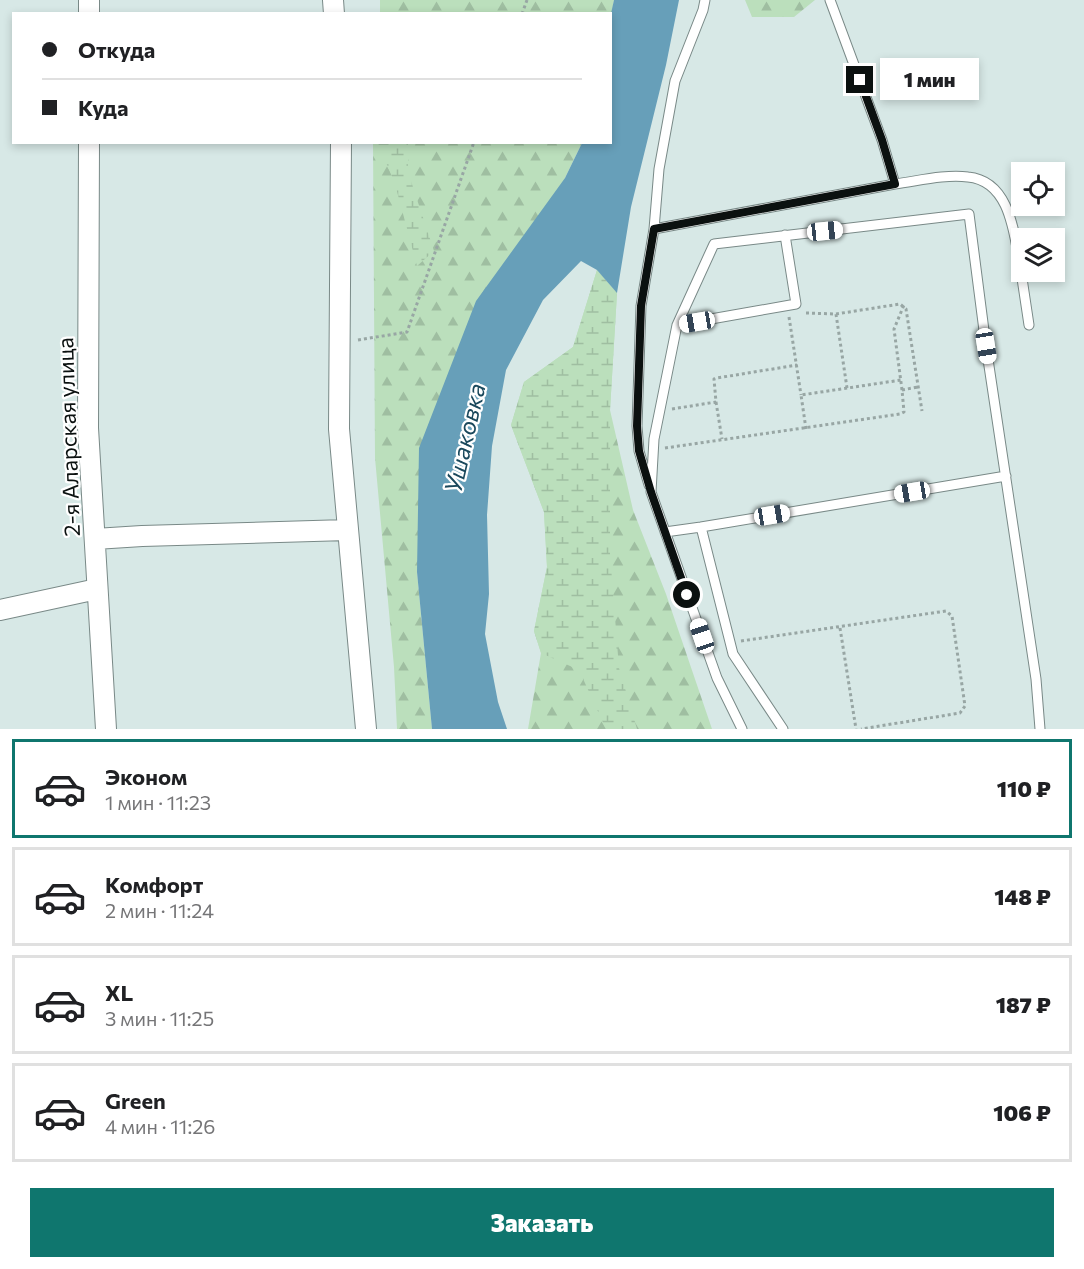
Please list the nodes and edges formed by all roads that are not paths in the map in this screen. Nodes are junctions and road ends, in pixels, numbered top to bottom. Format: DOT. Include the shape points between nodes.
graph roads {
  1 [pos="705,0"];
  2 [pos="830,0"];
  3 [pos="89,144"];
  4 [pos="341,144"];
  5 [pos="895,184"];
  6 [pos="654,229"];
  7 [pos="785,235"];
  8 [pos="677,325"];
  9 [pos="1029,325"];
  10 [pos="1006,476"];
  11 [pos="651,492"];
  12 [pos="701,527"];
  13 [pos="347,530"];
  14 [pos="665,532"];
  15 [pos="95,539"];
  16 [pos="98,589"];
  17 [pos="0,610"];
  18 [pos="106,729"];
  19 [pos="366,729"];
  20 [pos="742,729"];
  21 [pos="783,729"];
  22 [pos="1040,729"];
  1 -- 6 [label="lane" via="675,81 659,169"];
  2 -- 5 [label="lane"];
  3 -- 15 [label="street, 2-я Аларская улица" via="88,428"];
  4 -- 13 [label="street" via="339,429"];
  5 -- 6 [label="lane"];
  5 -- 9 [label="lane" via="967,176 992,186 1006,205 1013,224"];
  6 -- 11 [label="lane" via="641,306 637,426 639,451"];
  7 -- 8 [label="lane" via="714,244"];
  7 -- 8 [label="lane" via="796,304 792,308"];
  7 -- 10 [label="lane" via="969,214"];
  8 -- 11 [label="lane" via="660,411"];
  10 -- 12 [label="lane"];
  10 -- 22 [label="lane"];
  11 -- 14 [label="lane"];
  12 -- 14 [label="lane"];
  12 -- 21 [label="lane" via="734,654"];
  13 -- 15 [label="street"];
  13 -- 19 [label="street"];
  14 -- 20 [label="lane" via="717,678"];
  15 -- 16 [label="street, 2-я Аларская улица"];
  16 -- 17 [label="street"];
  16 -- 18 [label="street, 2-я Аларская улица"];
}
